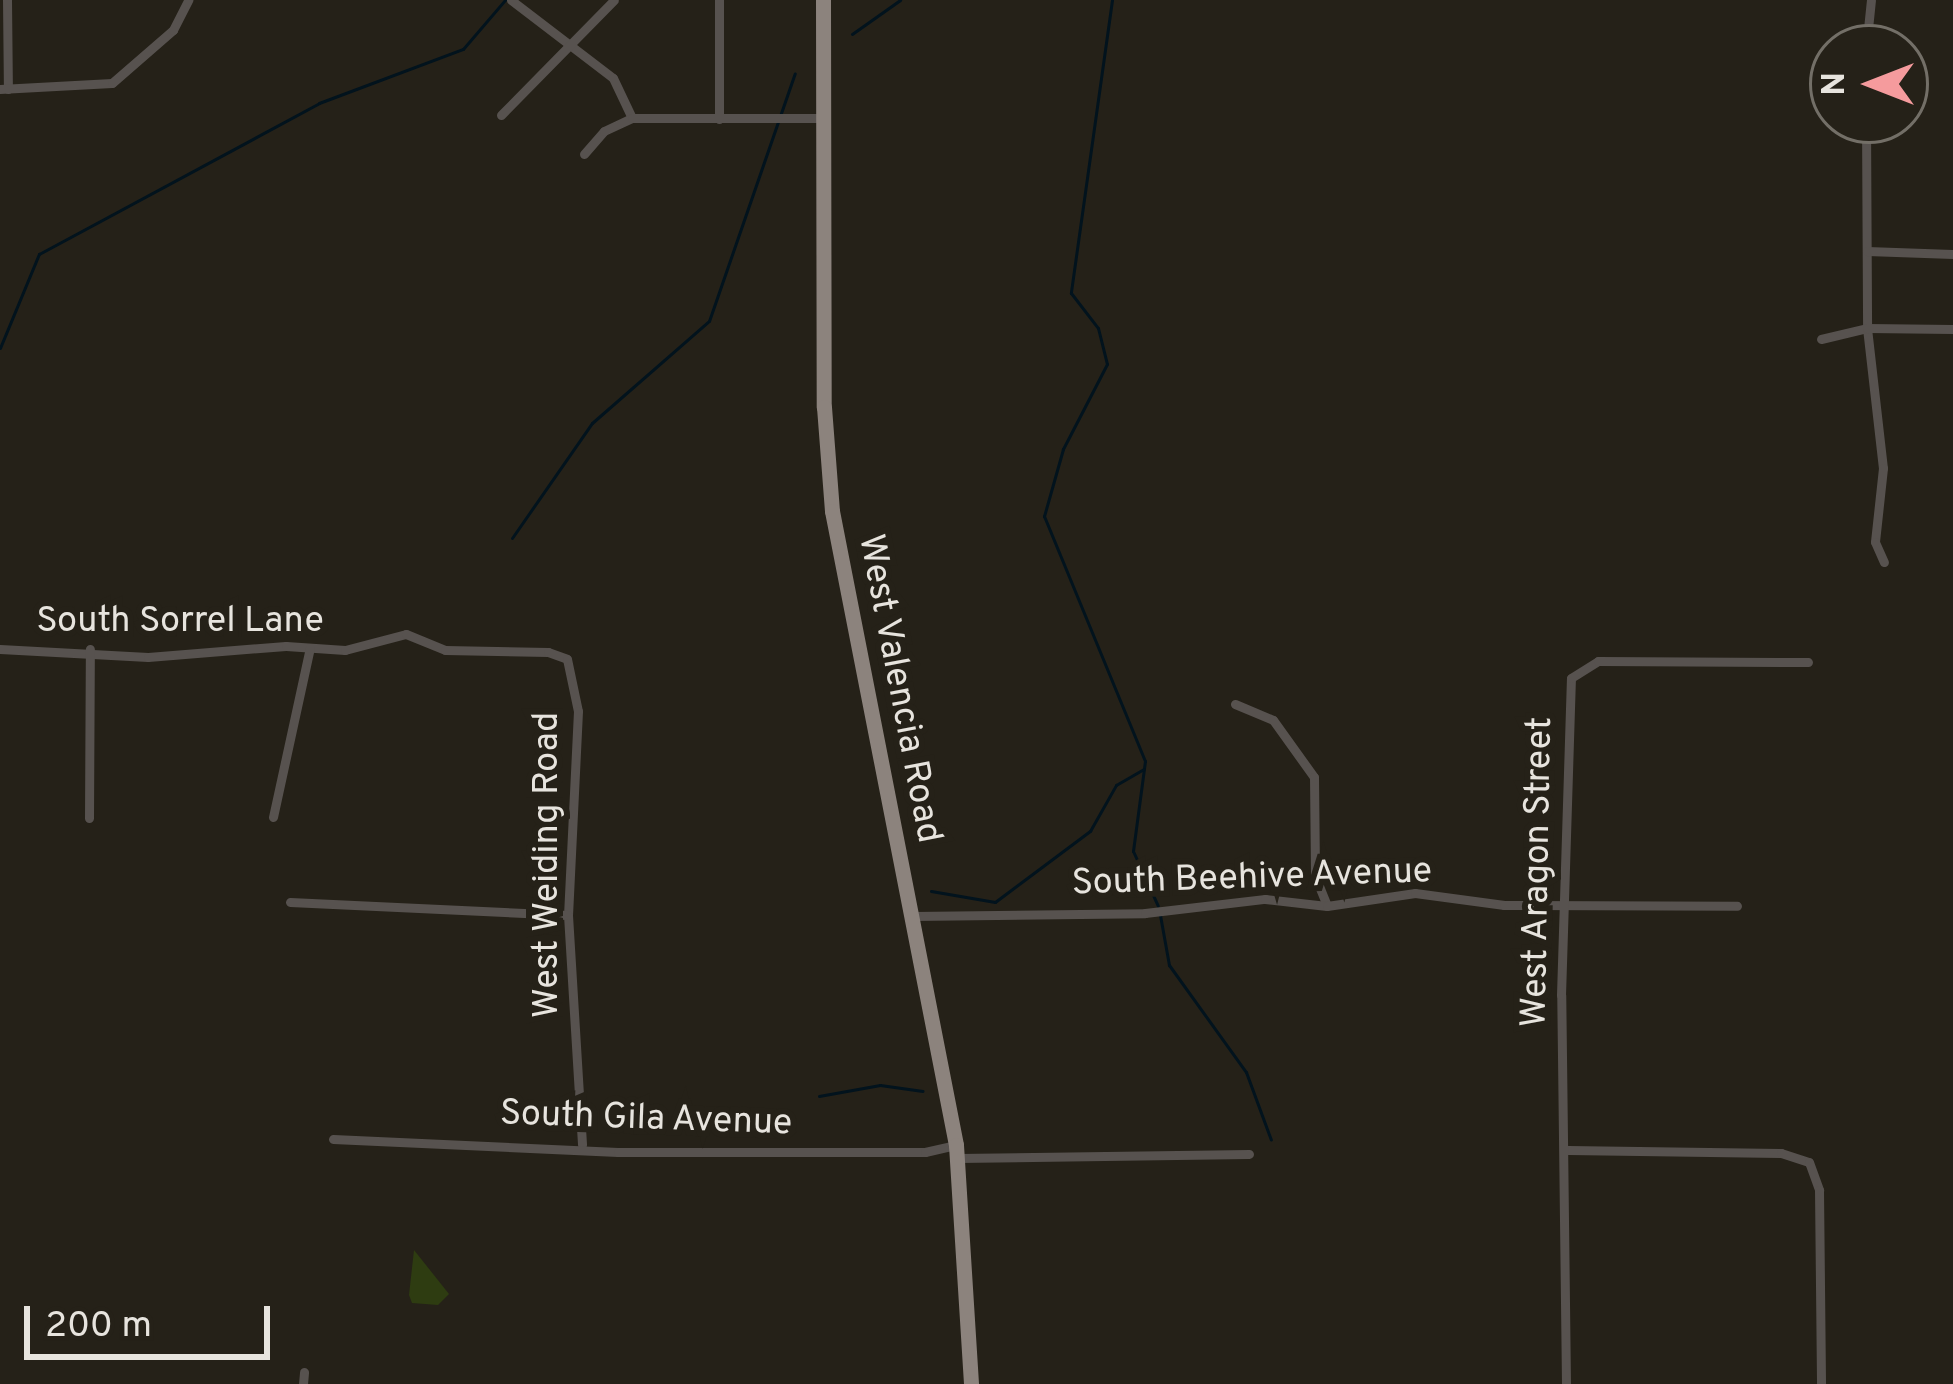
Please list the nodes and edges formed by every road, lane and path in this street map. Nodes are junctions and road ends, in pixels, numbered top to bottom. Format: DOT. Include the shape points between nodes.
graph roads {
  1 [pos="7,0"];
  2 [pos="188,0"];
  3 [pos="614,0"];
  4 [pos="719,0"];
  5 [pos="823,0"];
  6 [pos="515,3"];
  7 [pos="571,47"];
  8 [pos="4,89"];
  9 [pos="501,116"];
  10 [pos="632,118"];
  11 [pos="719,118"];
  12 [pos="823,118"];
  13 [pos="1866,144"];
  14 [pos="584,154"];
  15 [pos="1867,251"];
  16 [pos="1953,254"];
  17 [pos="1867,328"];
  18 [pos="1953,329"];
  19 [pos="1821,339"];
  20 [pos="1884,562"];
  21 [pos="310,648"];
  22 [pos="90,649"];
  23 [pos="0,650"];
  24 [pos="567,659"];
  25 [pos="1808,662"];
  26 [pos="1235,704"];
  27 [pos="89,818"];
  28 [pos="273,818"];
  29 [pos="290,902"];
  30 [pos="1327,906"];
  31 [pos="1567,906"];
  32 [pos="1737,906"];
  33 [pos="568,915"];
  34 [pos="914,916"];
  35 [pos="333,1142"];
  36 [pos="582,1145"];
  37 [pos="1568,1150"];
  38 [pos="957,1151"];
  39 [pos="1249,1154"];
  40 [pos="971,1384"];
  41 [pos="1566,1384"];
  42 [pos="1821,1384"];
  1 -- 8 [label="street"];
  2 -- 8 [label="street" via="172,30 112,83"];
  3 -- 7 [label="street"];
  4 -- 11 [label="street"];
  5 -- 12 [label="main road, West Valencia Road"];
  6 -- 7 [label="street"];
  7 -- 9 [label="street"];
  7 -- 10 [label="street" via="613,78"];
  10 -- 11 [label="street"];
  10 -- 14 [label="street" via="604,131"];
  11 -- 12 [label="street"];
  12 -- 34 [label="main road, West Valencia Road" via="832,512"];
  13 -- 15 [label="street"];
  15 -- 16 [label="street"];
  15 -- 17 [label="street"];
  17 -- 18 [label="street"];
  17 -- 19 [label="street"];
  17 -- 20 [label="street" via="1882,435 1875,542"];
  21 -- 22 [label="street, South Sorrel Lane" via="148,657"];
  21 -- 24 [label="street, South Sorrel Lane" via="361,649 406,634 445,650"];
  21 -- 28 [label="street"];
  22 -- 23 [label="street, South Sorrel Lane"];
  22 -- 27 [label="street"];
  24 -- 33 [label="street, West Weiding Road" via="576,686 579,791"];
  25 -- 31 [label="street, West Aragon Street" via="1598,661 1576,669 1569,688 1574,761 1563,803"];
  26 -- 30 [label="street" via="1273,720 1314,777 1315,877"];
  29 -- 33 [label="street"];
  30 -- 31 [label="street, South Beehive Avenue" via="1415,893"];
  30 -- 34 [label="street, South Beehive Avenue" via="1265,899 1144,913"];
  31 -- 32 [label="street, South Beehive Avenue"];
  31 -- 37 [label="street, West Aragon Street" via="1561,994"];
  33 -- 36 [label="street, West Weiding Road"];
  34 -- 38 [label="main road, West Valencia Road"];
  35 -- 36 [label="street, South Gila Avenue"];
  36 -- 38 [label="street, South Gila Avenue"];
  37 -- 41 [label="street, West Aragon Street"];
  37 -- 42 [label="street" via="1781,1154 1809,1162 1819,1190"];
  38 -- 39 [label="street, South Gila Avenue"];
  38 -- 40 [label="main road, West Valencia Road"];
}
